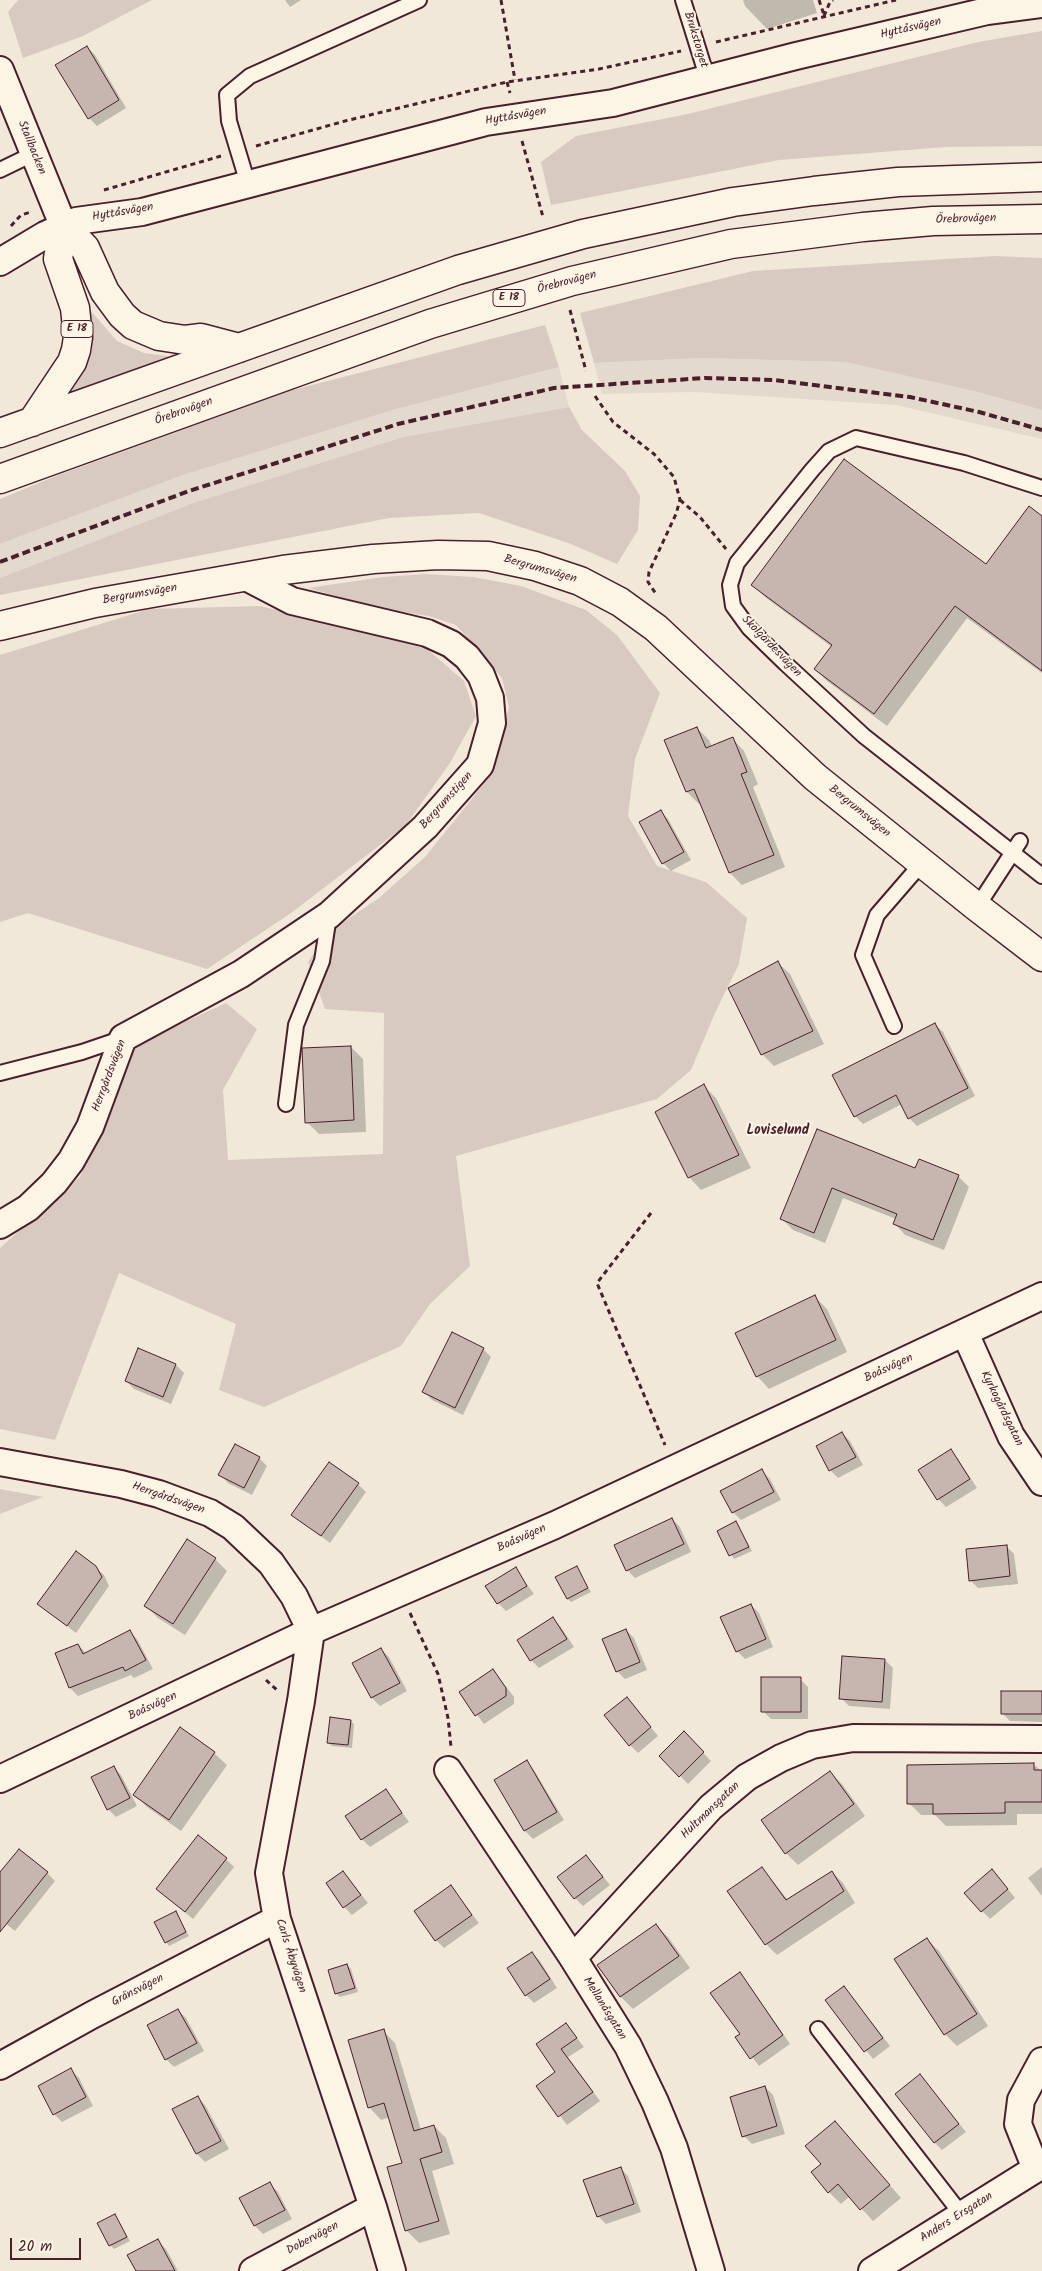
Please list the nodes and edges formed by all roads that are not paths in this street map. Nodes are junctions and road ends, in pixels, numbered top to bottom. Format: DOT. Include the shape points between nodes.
graph roads {
  1 [pos="419,0"];
  2 [pos="683,0"];
  3 [pos="1042,4"];
  4 [pos="0,70"];
  5 [pos="708,80"];
  6 [pos="33,154"];
  7 [pos="0,170"];
  8 [pos="1042,177"];
  9 [pos="248,184"];
  10 [pos="58,215"];
  11 [pos="1042,219"];
  12 [pos="0,262"];
  13 [pos="239,348"];
  14 [pos="32,422"];
  15 [pos="0,433"];
  16 [pos="0,480"];
  17 [pos="1042,488"];
  18 [pos="246,577"];
  19 [pos="0,626"];
  20 [pos="1020,842"];
  21 [pos="1012,854"];
  22 [pos="922,863"];
  23 [pos="1042,876"];
  24 [pos="976,907"];
  25 [pos="329,915"];
  26 [pos="1042,957"];
  27 [pos="894,1026"];
  28 [pos="123,1038"];
  29 [pos="0,1073"];
  30 [pos="286,1104"];
  31 [pos="0,1225"];
  32 [pos="1042,1296"];
  33 [pos="965,1333"];
  34 [pos="0,1462"];
  35 [pos="1041,1479"];
  36 [pos="312,1631"];
  37 [pos="1042,1739"];
  38 [pos="448,1770"];
  39 [pos="0,1779"];
  40 [pos="277,1919"];
  41 [pos="572,1958"];
  42 [pos="818,2029"];
  43 [pos="1042,2061"];
  44 [pos="0,2066"];
  45 [pos="1039,2167"];
  46 [pos="373,2207"];
  47 [pos="962,2215"];
  48 [pos="253,2271"];
  49 [pos="392,2271"];
  50 [pos="711,2271"];
  51 [pos="872,2271"];
  1 -- 9 [label="lane" via="250,76 227,95 229,121"];
  2 -- 5 [label="lane, Brukstorget"];
  3 -- 5 [label="street, Hyttåsvägen" via="987,11"];
  4 -- 6 [label="street, Stallbacken"];
  5 -- 9 [label="street, Hyttåsvägen" via="613,103 486,122"];
  6 -- 7 [label="lane"];
  6 -- 10 [label="street, Stallbacken"];
  8 -- 13 [label="main road" via="898,182 733,202 679,213 583,234 458,270"];
  9 -- 10 [label="street, Hyttåsvägen" via="142,212 76,221"];
  10 -- 12 [label="street, Hyttåsvägen"];
  10 -- 13 [label="main road" via="85,248 105,292 133,325 159,336 184,340 201,338"];
  10 -- 14 [label="main road, E 18" via="58,259 74,308 78,337 72,362"];
  11 -- 16 [label="main road, Örebrovägen / E 18" via="863,227 741,243 572,280 421,327"];
  13 -- 14 [label="main road"];
  14 -- 15 [label="main road"];
  17 -- 21 [label="lane, Skolgärdesvägen" via="964,463 856,438 829,451 737,563 730,585 733,606 749,628 864,736"];
  18 -- 19 [label="main road, Bergrumsvägen" via="95,603"];
  18 -- 22 [label="main road, Bergrumsvägen" via="364,560 438,555 488,556 535,566 580,581 620,602 656,628 815,777"];
  18 -- 25 [label="street, Bergrumstigen" via="292,601 427,633 450,644 467,657 481,676 490,698 492,722 480,765 426,827"];
  20 -- 21 [label="lane"];
  21 -- 23 [label="lane, Skolgärdesvägen"];
  21 -- 24 [label="lane"];
  22 -- 24 [label="main road, Bergrumsvägen"];
  22 -- 27 [label="lane" via="877,915 863,955"];
  24 -- 26 [label="main road, Bergrumsvägen"];
  25 -- 28 [label="street, Herrgårdsvägen" via="241,974"];
  25 -- 30 [label="lane" via="322,961 296,1025"];
  28 -- 29 [label="lane"];
  28 -- 31 [label="street, Herrgårdsvägen" via="90,1127 71,1160 54,1183 28,1208"];
  32 -- 33 [label="street, Boåsvägen"];
  33 -- 35 [label="street, Kyrkogårdsgatan" via="1011,1436"];
  33 -- 36 [label="street, Boåsvägen" via="555,1524"];
  34 -- 36 [label="street, Herrgårdsvägen" via="121,1484 210,1513 233,1527 271,1563 294,1596"];
  36 -- 39 [label="street, Boåsvägen"];
  36 -- 40 [label="street, Carls Åbyvägen" via="269,1873"];
  37 -- 41 [label="street, Hultmansgatan" via="853,1738 812,1745 781,1758 747,1777 711,1807"];
  38 -- 41 [label="street, Mellanåsgatan"];
  40 -- 44 [label="street, Gränsvägen" via="92,2014"];
  40 -- 46 [label="street, Carls Åbyvägen"];
  41 -- 50 [label="street, Mellanåsgatan" via="628,2046 656,2102 674,2148"];
  42 -- 47 [label="lane"];
  43 -- 45 [label="street" via="1022,2100 1018,2124"];
  45 -- 47 [label="street, Anders Ersgatan"];
  46 -- 48 [label="street, Dobervägen"];
  46 -- 49 [label="street, Carls Åbyvägen"];
  47 -- 51 [label="street, Anders Ersgatan"];
}
